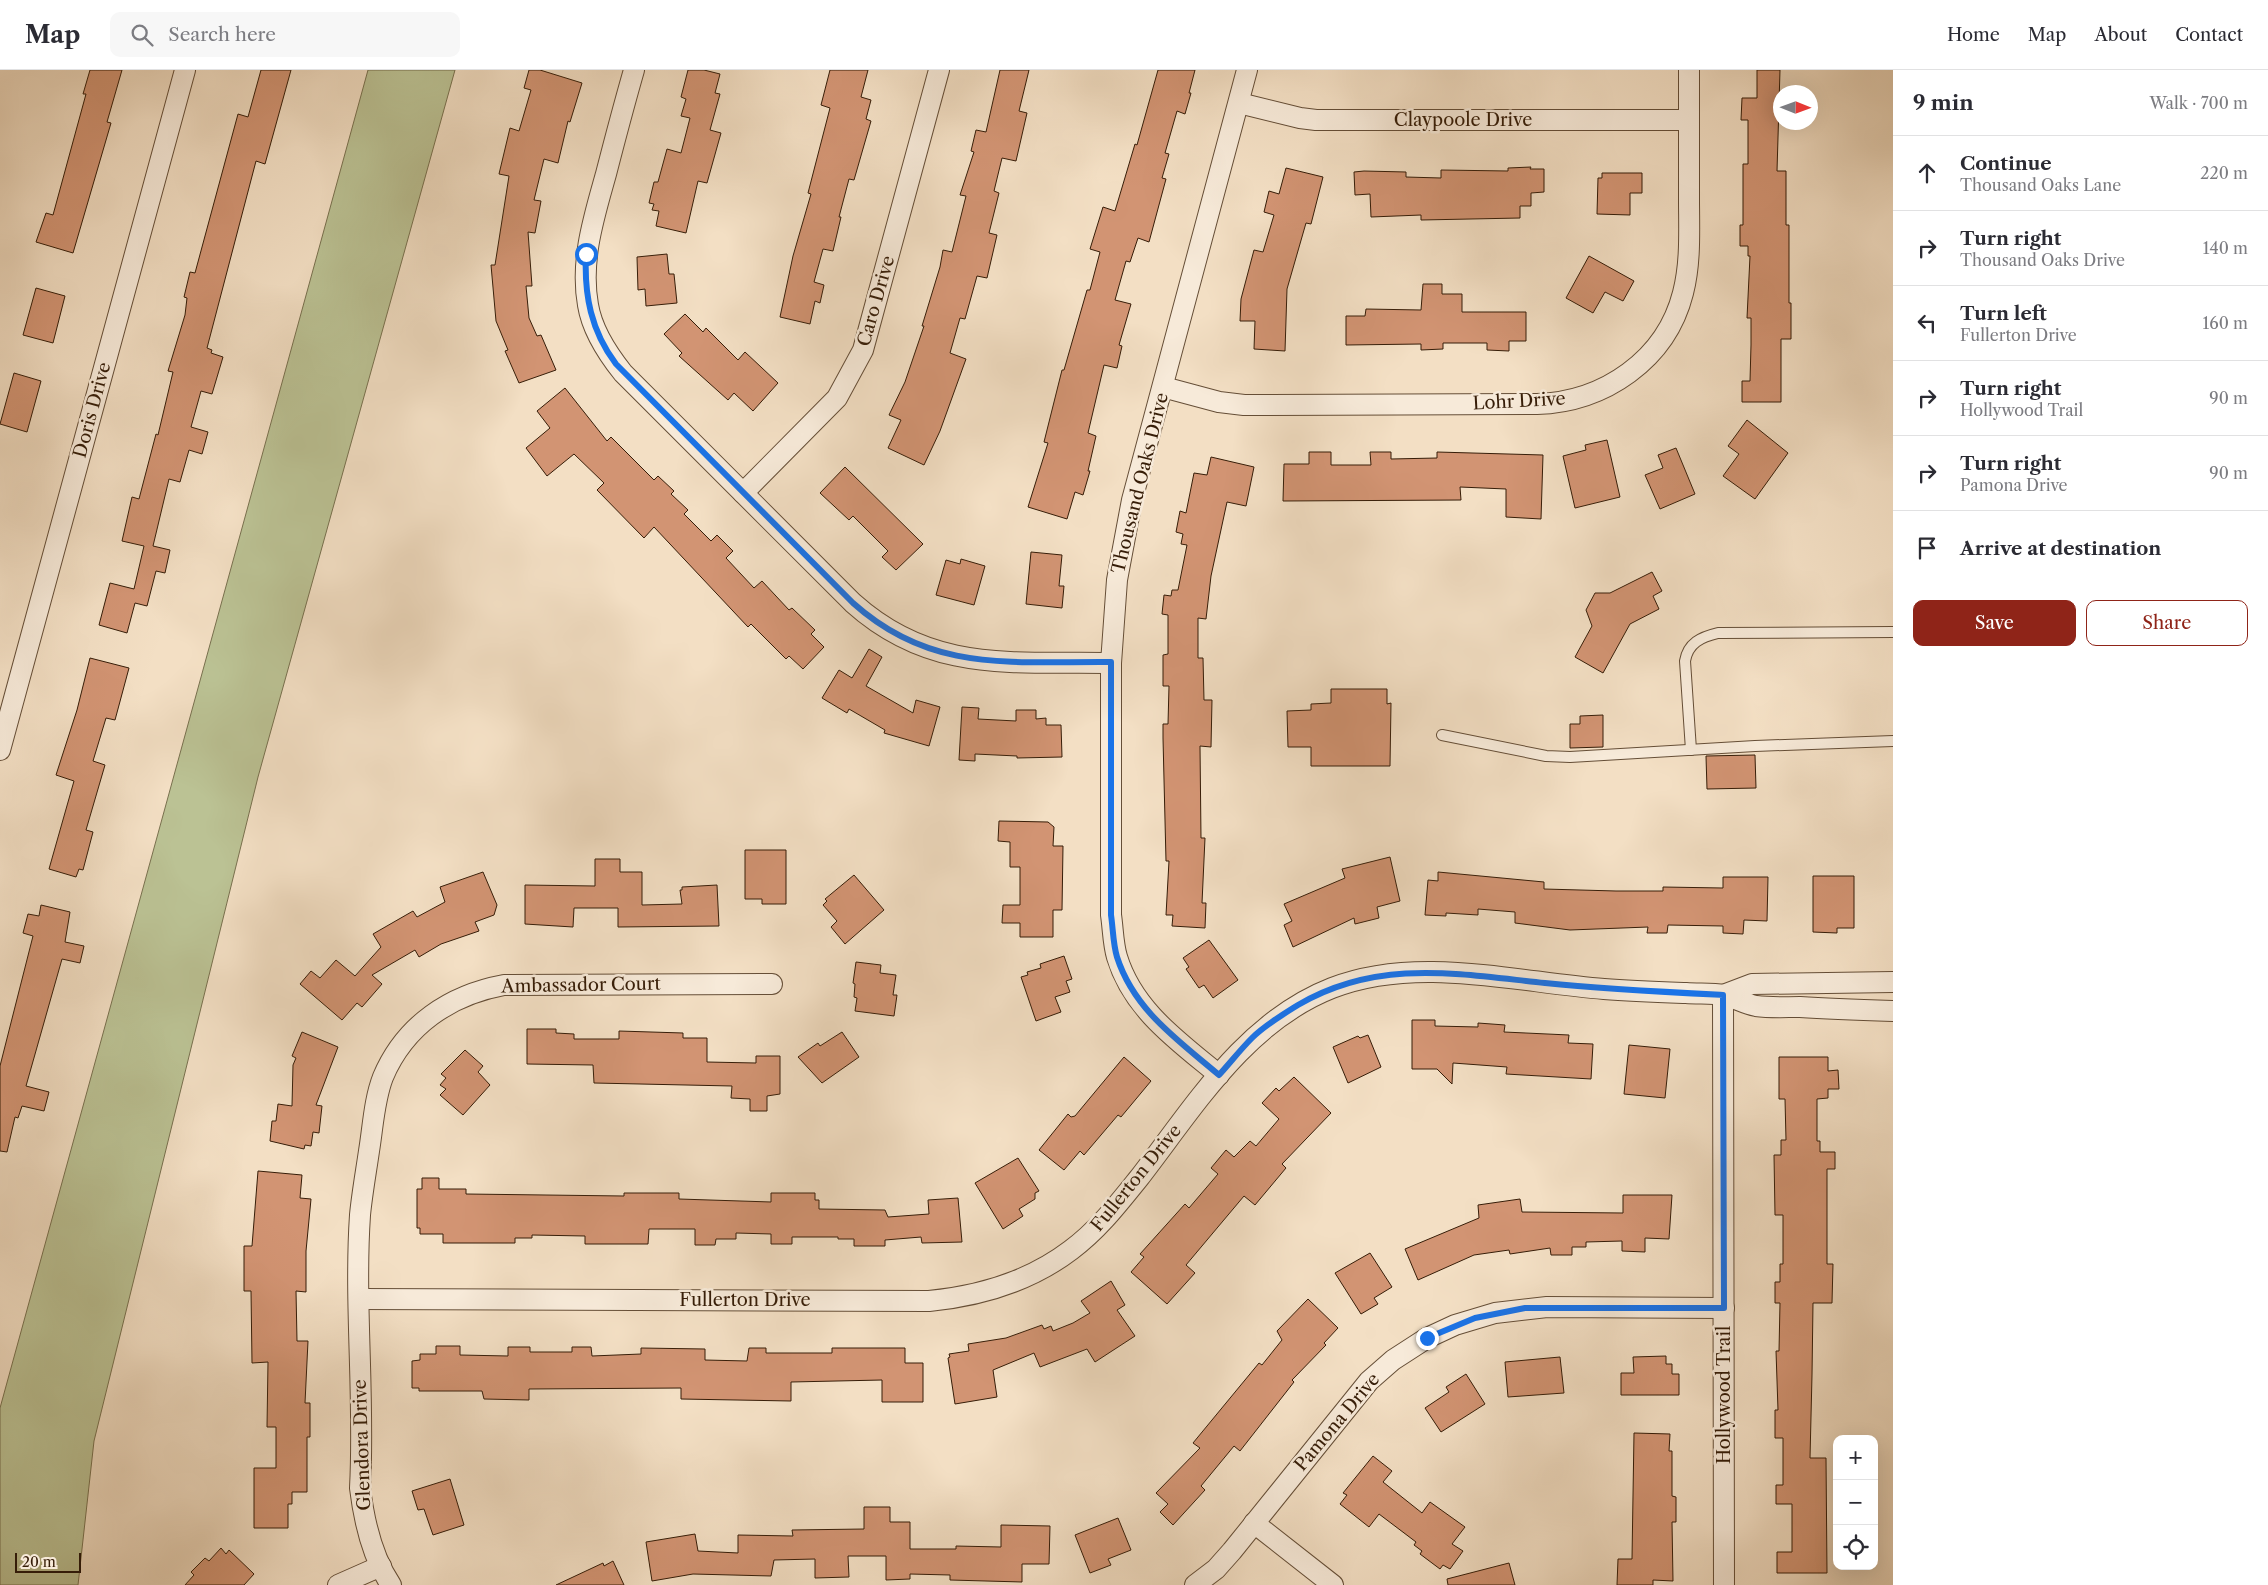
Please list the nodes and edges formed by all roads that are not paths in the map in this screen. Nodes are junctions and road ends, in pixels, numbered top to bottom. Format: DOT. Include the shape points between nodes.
graph roads {
  1 [pos="185,70"];
  2 [pos="634,70"];
  3 [pos="938,70"];
  4 [pos="1247,70"];
  5 [pos="1689,70"];
  6 [pos="1238,103"];
  7 [pos="1689,120"];
  8 [pos="1163,387"];
  9 [pos="743,493"];
  10 [pos="1893,632"];
  11 [pos="1111,662"];
  12 [pos="1442,735"];
  13 [pos="1893,742"];
  14 [pos="0,750"];
  15 [pos="1690,750"];
  16 [pos="1893,982"];
  17 [pos="772,984"];
  18 [pos="1723,995"];
  19 [pos="1893,1011"];
  20 [pos="1219,1075"];
  21 [pos="360,1299"];
  22 [pos="1724,1308"];
  23 [pos="1254,1523"];
  24 [pos="381,1566"];
  25 [pos="338,1585"];
  26 [pos="392,1585"];
  27 [pos="1196,1585"];
  28 [pos="1332,1585"];
  29 [pos="1724,1585"];
  1 -- 14 [label="street, Doris Drive"];
  2 -- 9 [label="street" via="590,232 586,264 588,307 604,347 623,373"];
  3 -- 9 [label="street, Caro Drive" via="863,350 837,398"];
  4 -- 6 [label="street, Thousand Oaks Drive"];
  5 -- 7 [label="street, Lohr Drive"];
  6 -- 7 [label="street, Claypoole Drive" via="1316,120"];
  6 -- 8 [label="street, Thousand Oaks Drive"];
  7 -- 8 [label="street, Lohr Drive" via="1689,262 1683,294 1660,342 1638,366 1616,382 1570,400 1527,404 1236,404"];
  8 -- 11 [label="street, Thousand Oaks Drive" via="1132,500 1116,580"];
  9 -- 11 [label="street" via="861,610 909,642 975,660"];
  10 -- 15 [label="lane" via="1718,633 1696,641 1687,650 1685,661"];
  11 -- 20 [label="street, Thousand Oaks Drive" via="1111,915 1117,956 1134,995 1154,1020"];
  12 -- 15 [label="lane" via="1546,756"];
  13 -- 15 [label="lane"];
  16 -- 18 [label="street, Fullerton Drive" via="1752,984"];
  17 -- 21 [label="street, Ambassador Court" via="504,984 454,1000 428,1017 400,1048 384,1076 374,1106 360,1215"];
  18 -- 19 [label="street, Fullerton Drive" via="1754,1006"];
  18 -- 20 [label="street, Fullerton Drive" via="1605,989 1443,972 1381,975 1331,989 1285,1012 1253,1037"];
  18 -- 22 [label="street, Hollywood Trail"];
  20 -- 21 [label="street, Fullerton Drive" via="1119,1203 1075,1248 1039,1271 984,1292 929,1301"];
  21 -- 24 [label="street, Glendora Drive" via="360,1488 364,1518"];
  22 -- 23 [label="street, Pamona Drive" via="1525,1308 1475,1318 1445,1329 1410,1348 1369,1381"];
  22 -- 29 [label="street, Hollywood Trail"];
  23 -- 27 [label="street, Pamona Drive" via="1216,1568"];
  23 -- 28 [label="street"];
  24 -- 25 [label="street"];
  24 -- 26 [label="street, Glendora Drive"];
}
